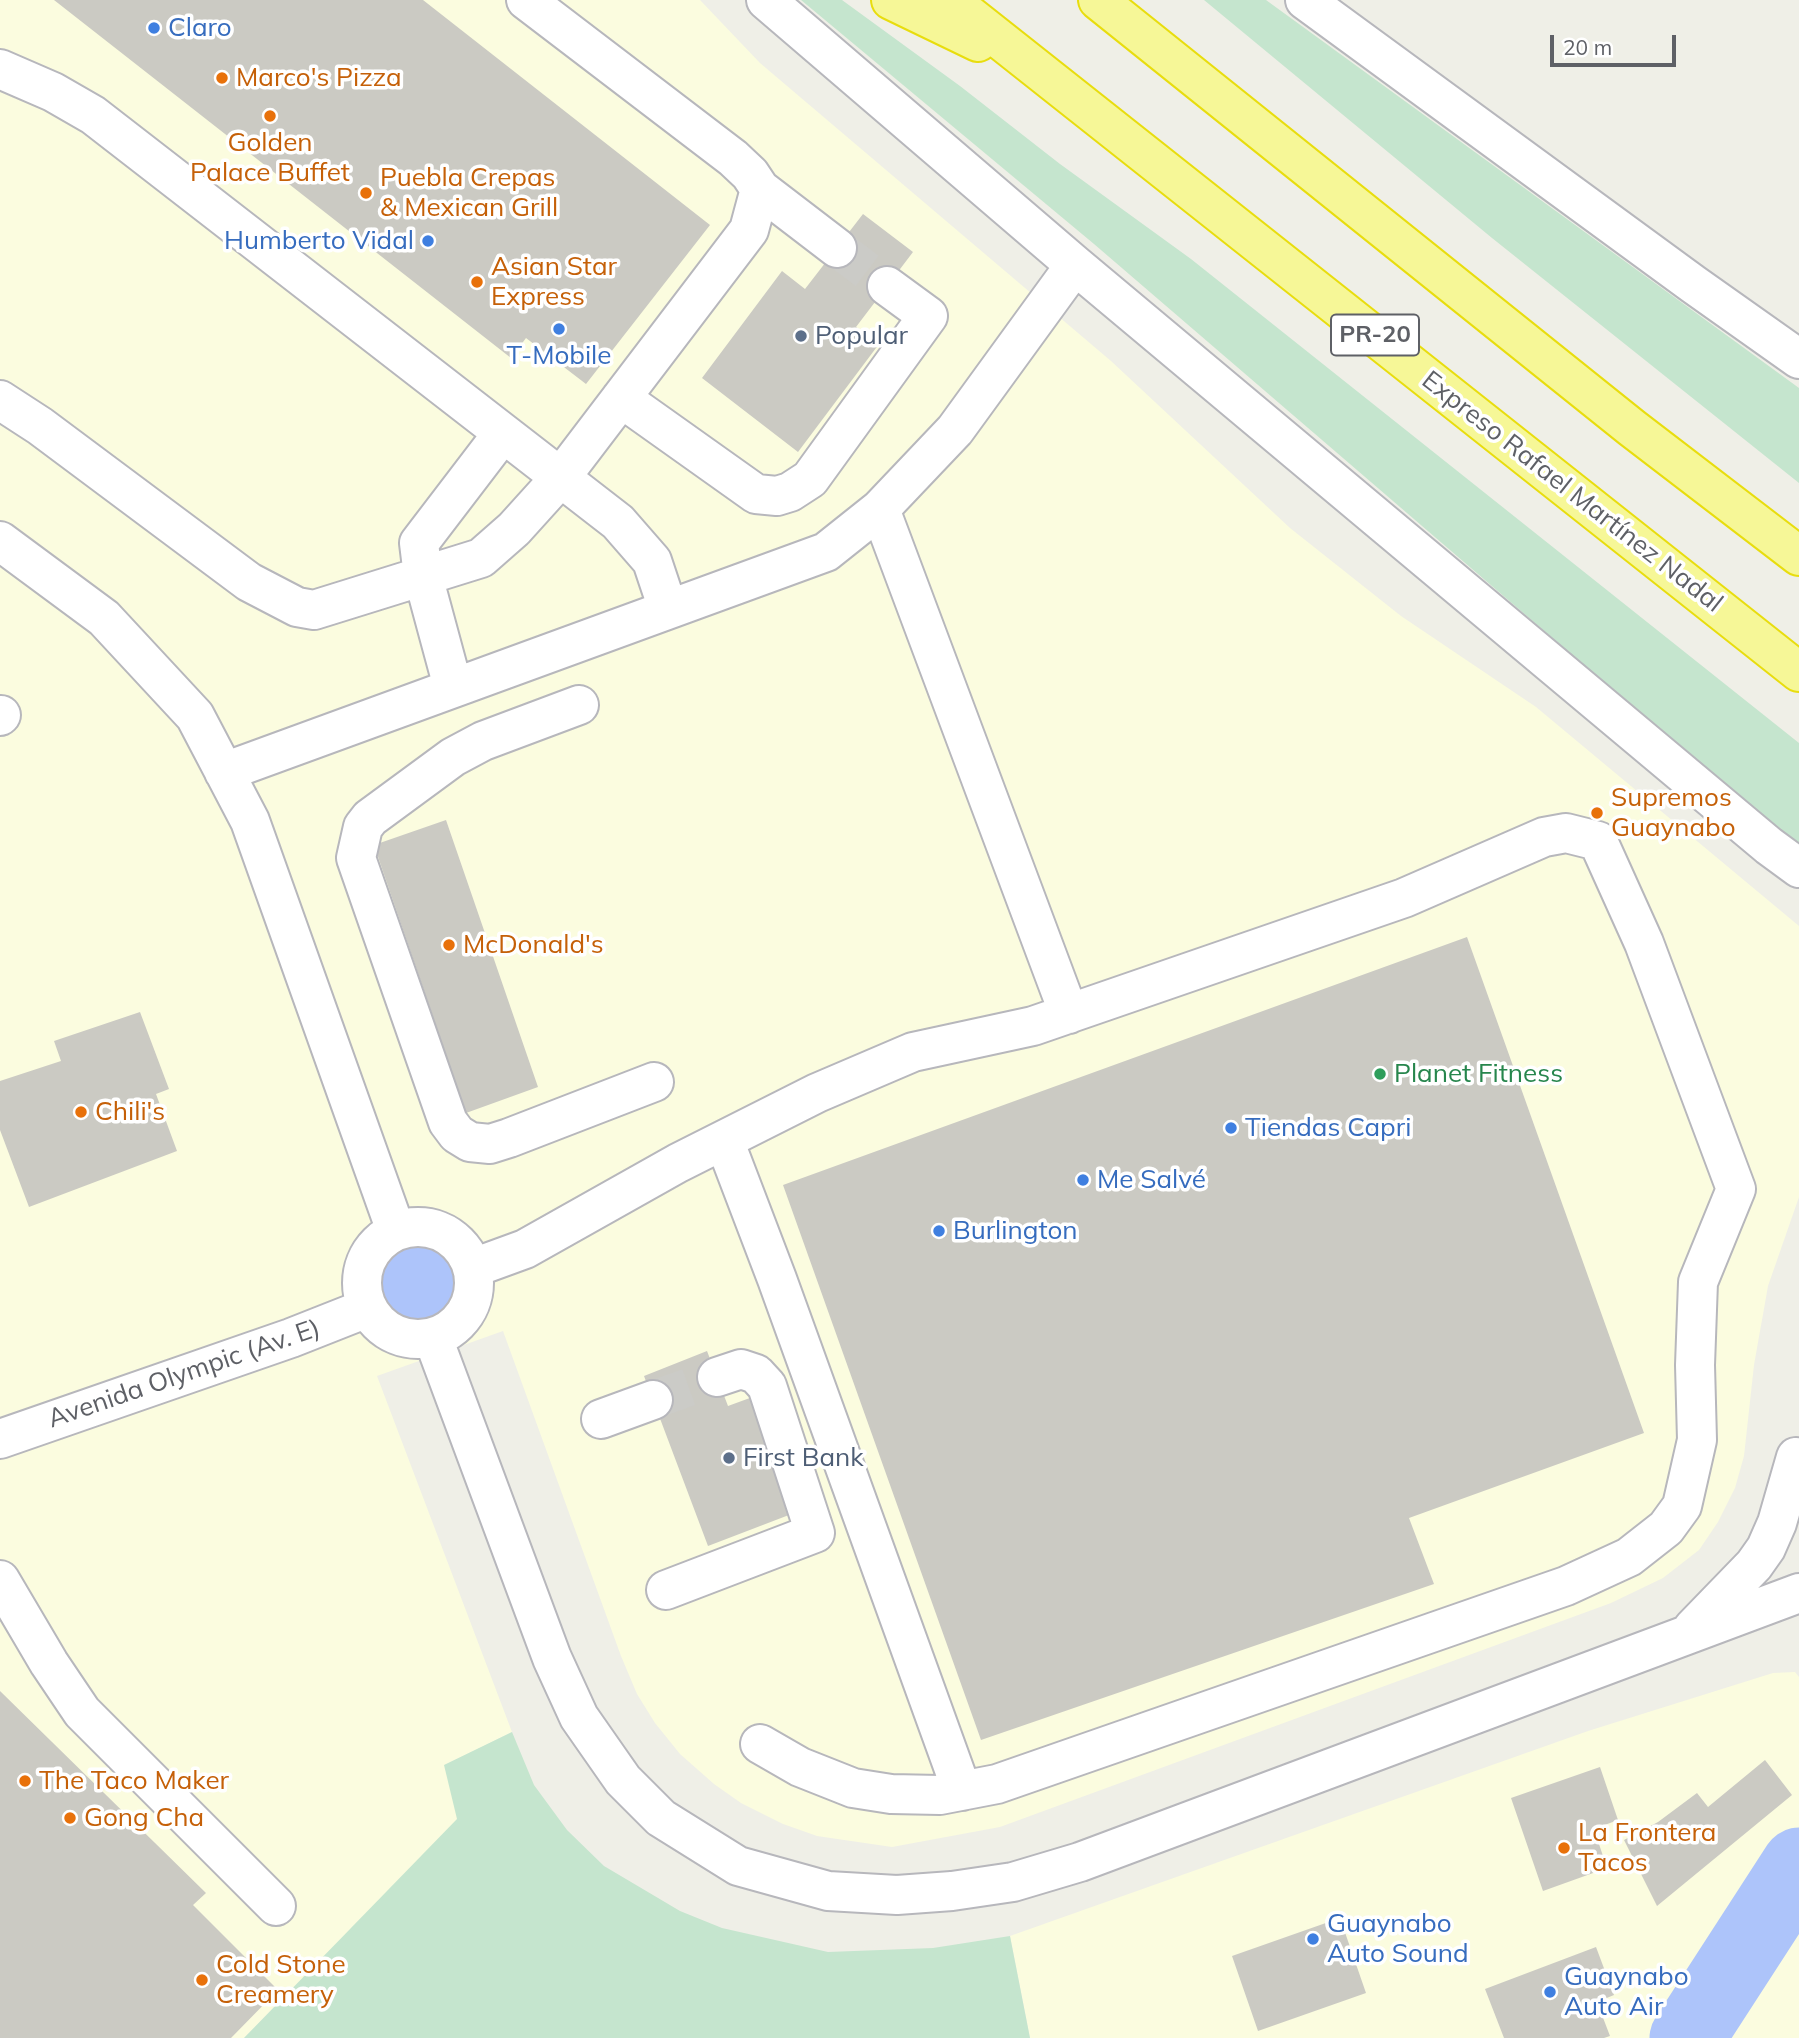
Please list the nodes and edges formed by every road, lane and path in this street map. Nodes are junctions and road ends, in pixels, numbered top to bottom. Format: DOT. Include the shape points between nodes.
graph roads {
  1 [pos="526,0"];
  2 [pos="766,0"];
  3 [pos="891,0"];
  4 [pos="950,0"];
  5 [pos="1305,0"];
  6 [pos="1102,2"];
  7 [pos="0,69"];
  8 [pos="1046,76"];
  9 [pos="760,189"];
  10 [pos="837,248"];
  11 [pos="1075,265"];
  12 [pos="887,286"];
  13 [pos="1799,359"];
  14 [pos="621,398"];
  15 [pos="0,400"];
  16 [pos="503,433"];
  17 [pos="561,477"];
  18 [pos="880,509"];
  19 [pos="0,541"];
  20 [pos="1799,556"];
  21 [pos="423,576"];
  22 [pos="668,609"];
  23 [pos="1799,672"];
  24 [pos="453,687"];
  25 [pos="579,705"];
  26 [pos="224,772"];
  27 [pos="1799,869"];
  28 [pos="1069,1014"];
  29 [pos="654,1082"];
  30 [pos="724,1140"];
  31 [pos="396,1231"];
  32 [pos="473,1268"];
  33 [pos="367,1308"];
  34 [pos="433,1338"];
  35 [pos="717,1377"];
  36 [pos="653,1400"];
  37 [pos="601,1419"];
  38 [pos="0,1439"];
  39 [pos="1798,1452"];
  40 [pos="0,1580"];
  41 [pos="666,1590"];
  42 [pos="1799,1593"];
  43 [pos="1687,1635"];
  44 [pos="760,1744"];
  45 [pos="961,1791"];
  46 [pos="276,1906"];
  1 -- 9 [label="street" via="733,158"];
  2 -- 11 [label="street"];
  3 -- 8 [label="highway"];
  4 -- 8 [label="highway, Expreso Rafael Martínez Nadal / PR-20"];
  5 -- 13 [label="street"];
  6 -- 20 [label="highway" via="1632,428"];
  7 -- 16 [label="street" via="93,116"];
  8 -- 23 [label="highway, Expreso Rafael Martínez Nadal / PR-20"];
  9 -- 10 [label="street"];
  9 -- 14 [label="street" via="750,230"];
  11 -- 18 [label="street" via="955,430"];
  11 -- 27 [label="street"];
  12 -- 14 [label="street" via="928,316 810,479 790,492 756,494"];
  14 -- 17 [label="street"];
  15 -- 21 [label="street" via="249,582 297,607 314,610"];
  16 -- 17 [label="street"];
  16 -- 21 [label="street" via="419,543"];
  17 -- 21 [label="street" via="481,558"];
  17 -- 22 [label="street" via="618,522 642,548 652,561"];
  18 -- 22 [label="street" via="826,552"];
  18 -- 28 [label="street"];
  19 -- 26 [label="street" via="104,618 195,716"];
  21 -- 24 [label="street"];
  22 -- 24 [label="street"];
  24 -- 26 [label="street"];
  25 -- 29 [label="street" via="453,757 370,818 363,827 356,858 448,1122 457,1135 490,1144"];
  26 -- 31 [label="street" via="250,821"];
  28 -- 30 [label="street" via="913,1052"];
  28 -- 45 [label="street" via="1404,898 1544,837 1566,833 1598,841 1644,943 1735,1189 1698,1282 1696,1440 1682,1506 1666,1528 1629,1557 1566,1586 997,1784"];
  30 -- 32 [label="street" via="638,1183 525,1249"];
  30 -- 45 [label="street"];
  31 -- 32 [label="street" via="421,1226 438,1230 453,1238"];
  31 -- 33 [label="street" via="373,1247 365,1263 361,1281"];
  32 -- 34 [label="street" via="475,1286 462,1319"];
  33 -- 34 [label="street" via="383,1328 398,1336"];
  33 -- 38 [label="street, Avenida Olympic (Av. E)"];
  34 -- 43 [label="street" via="552,1658 579,1717 623,1780 661,1818 738,1866 828,1891 897,1895 1013,1882 1080,1862"];
  35 -- 41 [label="street" via="741,1369 756,1374 767,1386 815,1533"];
  36 -- 37 [label="street"];
  39 -- 43 [label="street" via="1766,1548"];
  40 -- 46 [label="street" via="82,1712"];
  42 -- 43 [label="street"];
  44 -- 45 [label="street" via="800,1767 853,1788 916,1795"];
}
